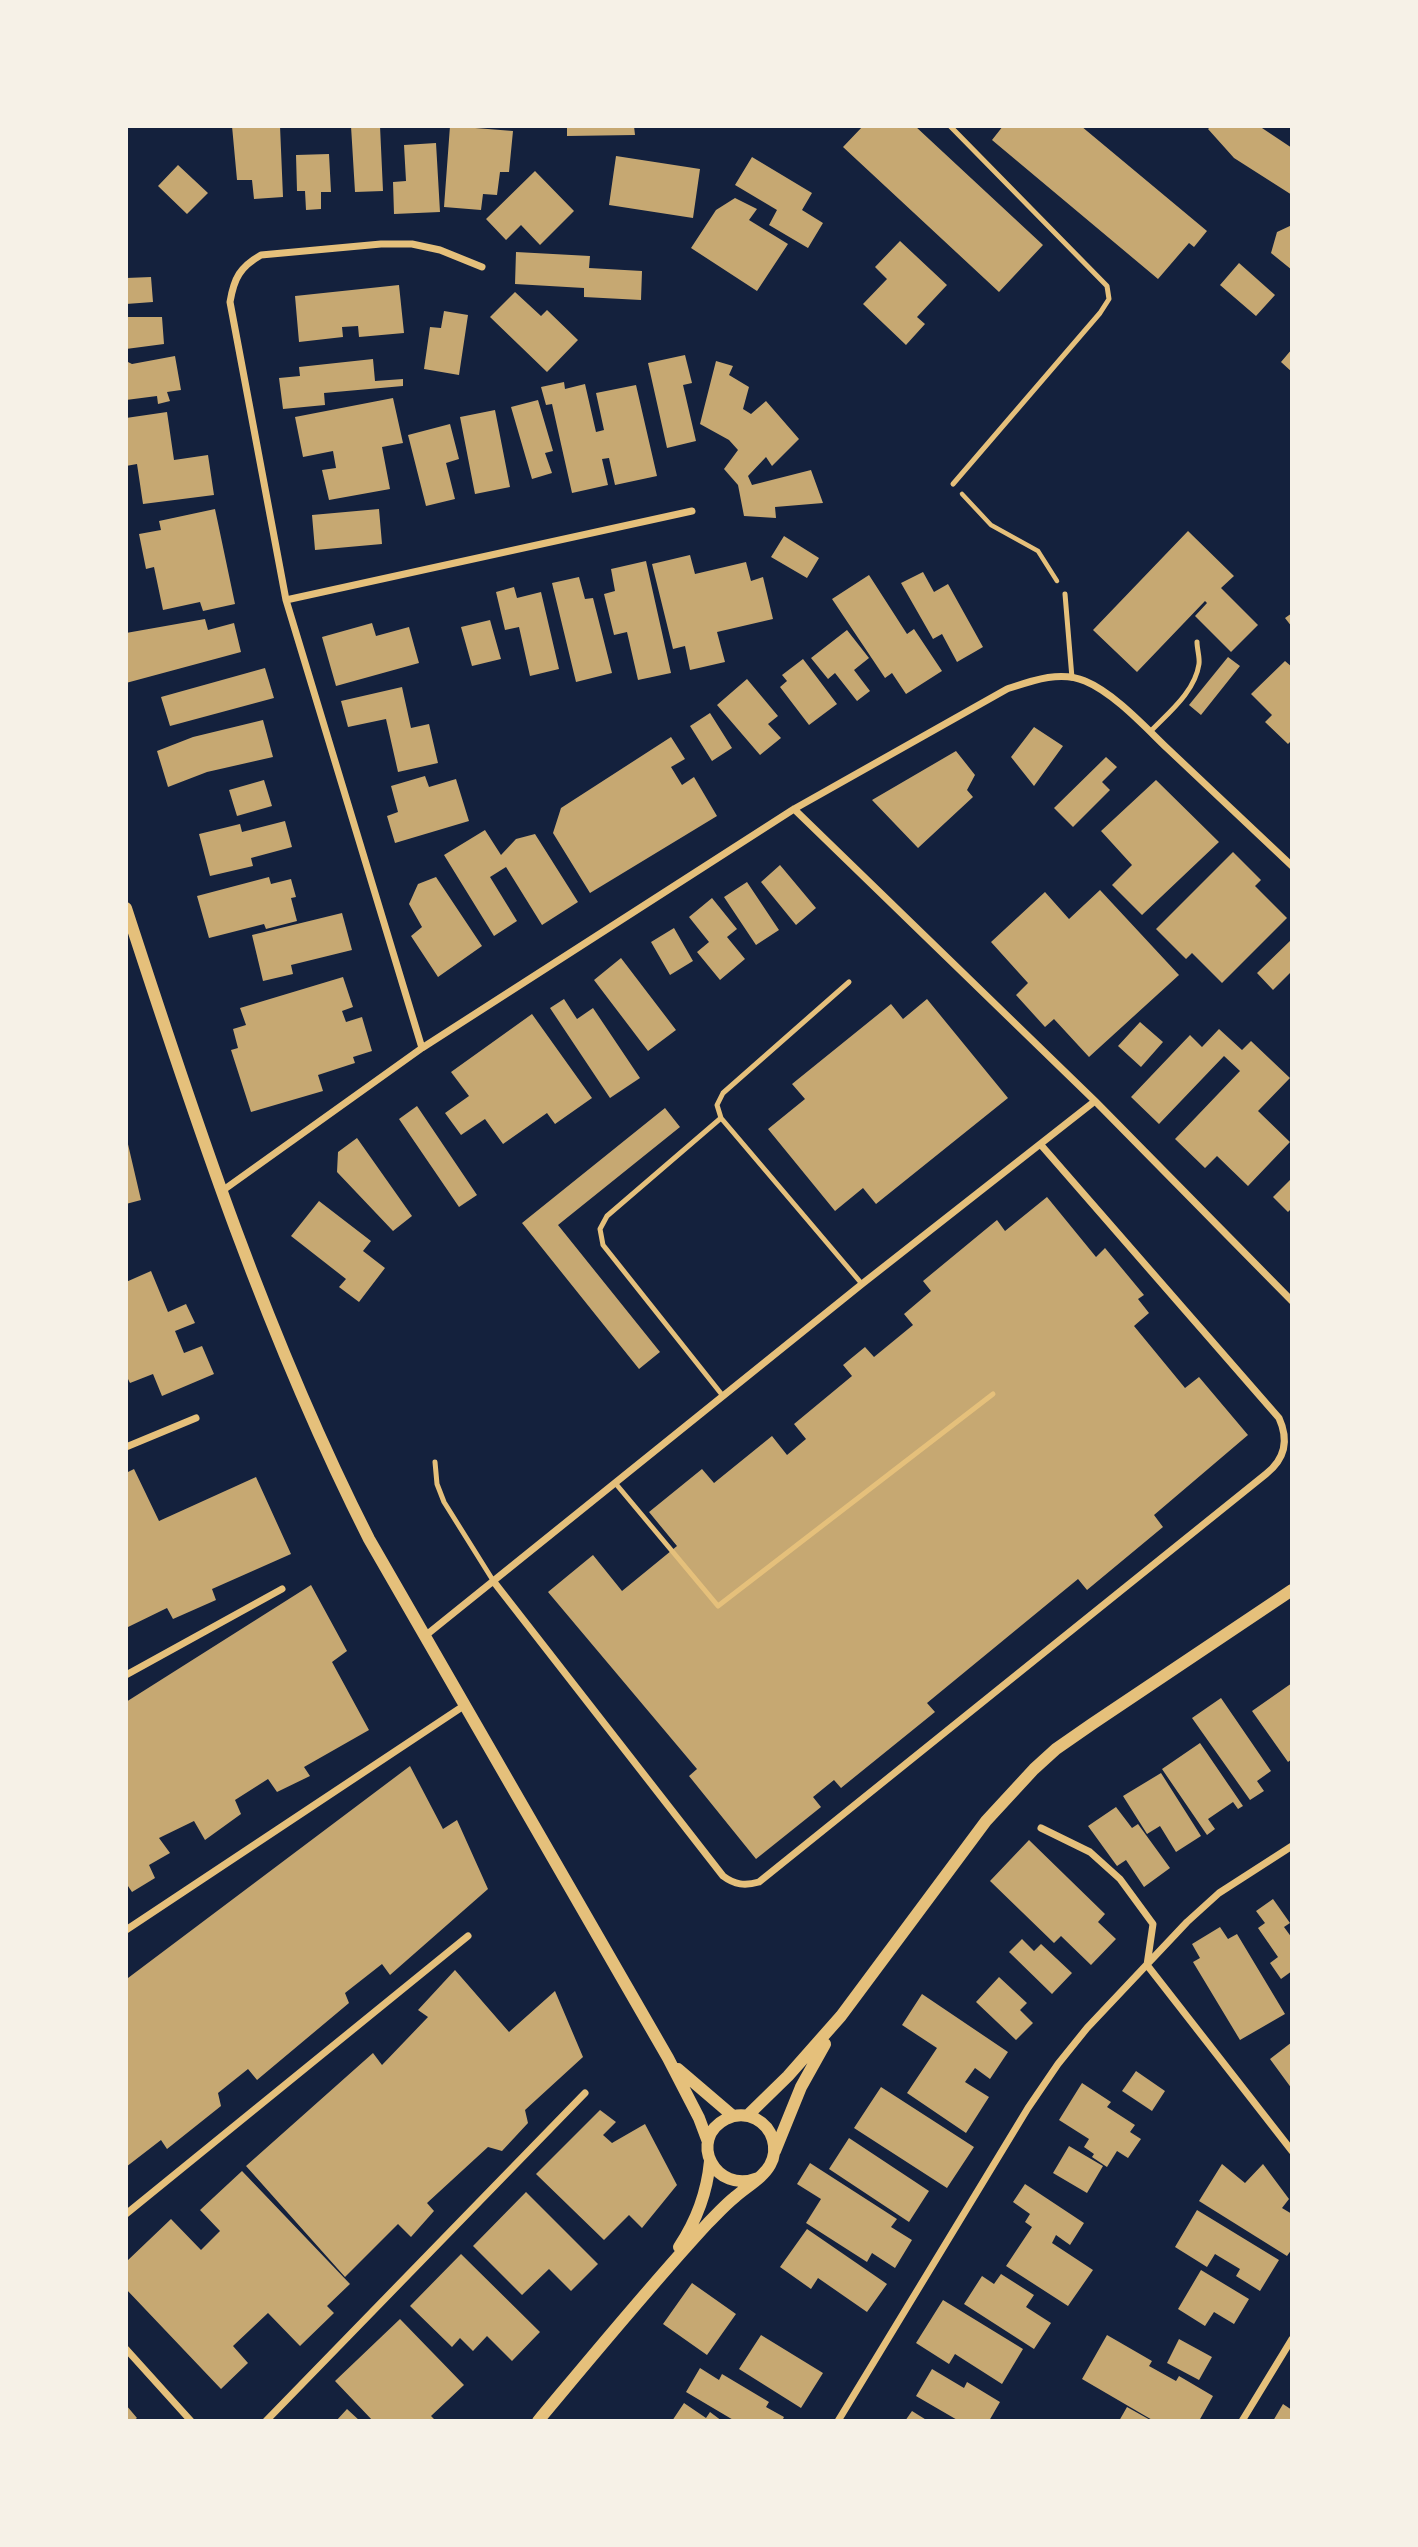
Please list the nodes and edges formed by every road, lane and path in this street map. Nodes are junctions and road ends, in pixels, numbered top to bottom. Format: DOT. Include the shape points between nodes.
graph roads {
  1 [pos="952,127"];
  2 [pos="482,267"];
  3 [pos="953,484"];
  4 [pos="692,511"];
  5 [pos="1065,594"];
  6 [pos="286,600"];
  7 [pos="1196,642"];
  8 [pos="1072,678"];
  9 [pos="1150,732"];
  10 [pos="794,808"];
  11 [pos="1292,866"];
  12 [pos="126,908"];
  13 [pos="849,982"];
  14 [pos="422,1048"];
  15 [pos="1095,1101"];
  16 [pos="721,1118"];
  17 [pos="1041,1145"];
  18 [pos="222,1191"];
  19 [pos="862,1284"];
  20 [pos="1292,1301"];
  21 [pos="993,1394"];
  22 [pos="723,1396"];
  23 [pos="196,1418"];
  24 [pos="126,1447"];
  25 [pos="435,1462"];
  26 [pos="616,1484"];
  27 [pos="494,1582"];
  28 [pos="282,1589"];
  29 [pos="1292,1590"];
  30 [pos="425,1636"];
  31 [pos="126,1675"];
  32 [pos="464,1705"];
  33 [pos="1041,1828"];
  34 [pos="1292,1846"];
  35 [pos="126,1930"];
  36 [pos="468,1936"];
  37 [pos="1147,1965"];
  38 [pos="841,2016"];
  39 [pos="668,2058"];
  40 [pos="585,2093"];
  41 [pos="740,2116"];
  42 [pos="708,2142"];
  43 [pos="1292,2151"];
  44 [pos="774,2156"];
  45 [pos="710,2161"];
  46 [pos="758,2178"];
  47 [pos="126,2214"];
  48 [pos="662,2274"];
  49 [pos="1292,2339"];
  50 [pos="126,2349"];
  51 [pos="185,2419"];
  52 [pos="266,2421"];
  53 [pos="538,2421"];
  54 [pos="838,2421"];
  55 [pos="1242,2421"];
  1 -- 3 [label="lane" via="1107,286 1109,299"];
  2 -- 6 [label="street" via="440,250 381,244 261,255 239,275 230,302"];
  3 -- 5 [label="path" via="991,525 1038,551"];
  4 -- 6 [label="street"];
  5 -- 8 [label="lane"];
  6 -- 14 [label="street"];
  7 -- 9 [label="lane" via="1199,663 1194,680"];
  8 -- 9 [label="street" via="1096,687"];
  8 -- 10 [label="street" via="1049,677 1007,689"];
  9 -- 11 [label="street"];
  10 -- 14 [label="street"];
  10 -- 15 [label="street"];
  12 -- 18 [label="street"];
  13 -- 16 [label="lane" via="723,1093 718,1105"];
  14 -- 18 [label="street"];
  15 -- 17 [label="street"];
  15 -- 20 [label="street"];
  16 -- 19 [label="lane"];
  16 -- 22 [label="lane" via="607,1216 600,1229 603,1244"];
  17 -- 19 [label="street"];
  17 -- 27 [label="street" via="1279,1418 1285,1437 1281,1458 759,1882 738,1884 723,1876"];
  18 -- 30 [label="street" via="334,1469"];
  19 -- 22 [label="street"];
  21 -- 26 [label="lane" via="718,1606"];
  22 -- 26 [label="street"];
  23 -- 24 [label="street"];
  25 -- 27 [label="lane" via="444,1502"];
  26 -- 27 [label="street"];
  27 -- 30 [label="street"];
  28 -- 31 [label="street"];
  29 -- 38 [label="street" via="1092,1724 1034,1769 986,1821"];
  30 -- 32 [label="street"];
  32 -- 35 [label="street"];
  32 -- 39 [label="street"];
  33 -- 37 [label="street" via="1090,1852 1120,1879 1153,1924"];
  34 -- 37 [label="street" via="1219,1893"];
  36 -- 47 [label="street"];
  37 -- 43 [label="street"];
  37 -- 54 [label="street" via="1087,2028 1043,2086"];
  38 -- 41 [label="street" via="795,2069"];
  38 -- 44 [label="street" via="801,2087"];
  39 -- 41 [label="street" via="699,2088"];
  39 -- 42 [label="street"];
  40 -- 52 [label="street"];
  41 -- 42 [label="street" via="717,2125"];
  41 -- 44 [label="street" via="763,2123"];
  42 -- 45 [label="street"];
  44 -- 46 [label="street"];
  45 -- 46 [label="street" via="719,2174 734,2181"];
  45 -- 48 [label="street" via="699,2211"];
  46 -- 48 [label="street" via="732,2199"];
  48 -- 53 [label="street"];
  49 -- 55 [label="street"];
  50 -- 51 [label="street"];
}
